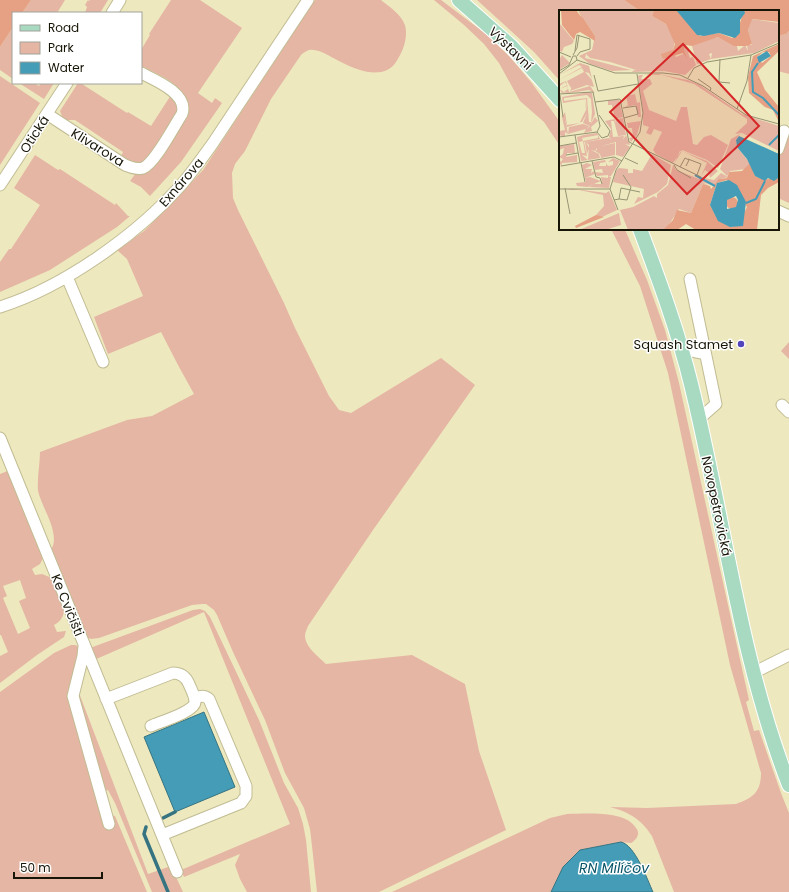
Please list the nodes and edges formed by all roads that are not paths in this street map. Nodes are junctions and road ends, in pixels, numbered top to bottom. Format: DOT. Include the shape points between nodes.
graph roads {
  1 [pos="120,0"];
  2 [pos="308,0"];
  3 [pos="459,0"];
  4 [pos="113,12"];
  5 [pos="142,73"];
  6 [pos="66,84"];
  7 [pos="559,99"];
  8 [pos="47,114"];
  9 [pos="784,131"];
  10 [pos="779,146"];
  11 [pos="0,185"];
  12 [pos="779,212"];
  13 [pos="789,216"];
  14 [pos="640,230"];
  15 [pos="67,277"];
  16 [pos="690,279"];
  17 [pos="0,307"];
  18 [pos="682,349"];
  19 [pos="705,354"];
  20 [pos="103,362"];
  21 [pos="699,419"];
  22 [pos="0,438"];
  23 [pos="84,645"];
  24 [pos="789,655"];
  25 [pos="753,673"];
  26 [pos="106,698"];
  27 [pos="195,698"];
  28 [pos="151,726"];
  29 [pos="789,784"];
  30 [pos="109,824"];
  31 [pos="162,835"];
  32 [pos="177,872"];
  1 -- 4 [label="street"];
  2 -- 15 [label="street, Exnárova" via="213,143 182,184 139,225"];
  3 -- 7 [label="main road, Výstavní" via="511,46"];
  5 -- 8 [label="street, Klivarova" via="176,94 183,106 182,114 152,160 143,168 135,169 125,165"];
  6 -- 8 [label="street, Otická"];
  8 -- 11 [label="street, Otická"];
  9 -- 10 [label="street"];
  12 -- 13 [label="street"];
  14 -- 18 [label="main road, Novopetrovická"];
  15 -- 17 [label="street, Exnárova"];
  15 -- 20 [label="street"];
  16 -- 19 [label="street"];
  18 -- 19 [label="street"];
  18 -- 21 [label="main road, Novopetrovická"];
  19 -- 21 [label="street" via="716,404"];
  21 -- 25 [label="main road, Novopetrovická"];
  22 -- 23 [label="street, Ke Cvičišti"];
  23 -- 26 [label="street"];
  23 -- 30 [label="street, Ke Cvičišti" via="73,696"];
  24 -- 25 [label="street"];
  25 -- 29 [label="main road, Novopetrovická" via="776,752"];
  26 -- 27 [label="street" via="173,673 183,675"];
  26 -- 31 [label="street"];
  27 -- 28 [label="street" via="196,703 192,709"];
  27 -- 31 [label="street" via="206,696 209,699 246,786 246,796 241,802"];
  31 -- 32 [label="street"];
}
